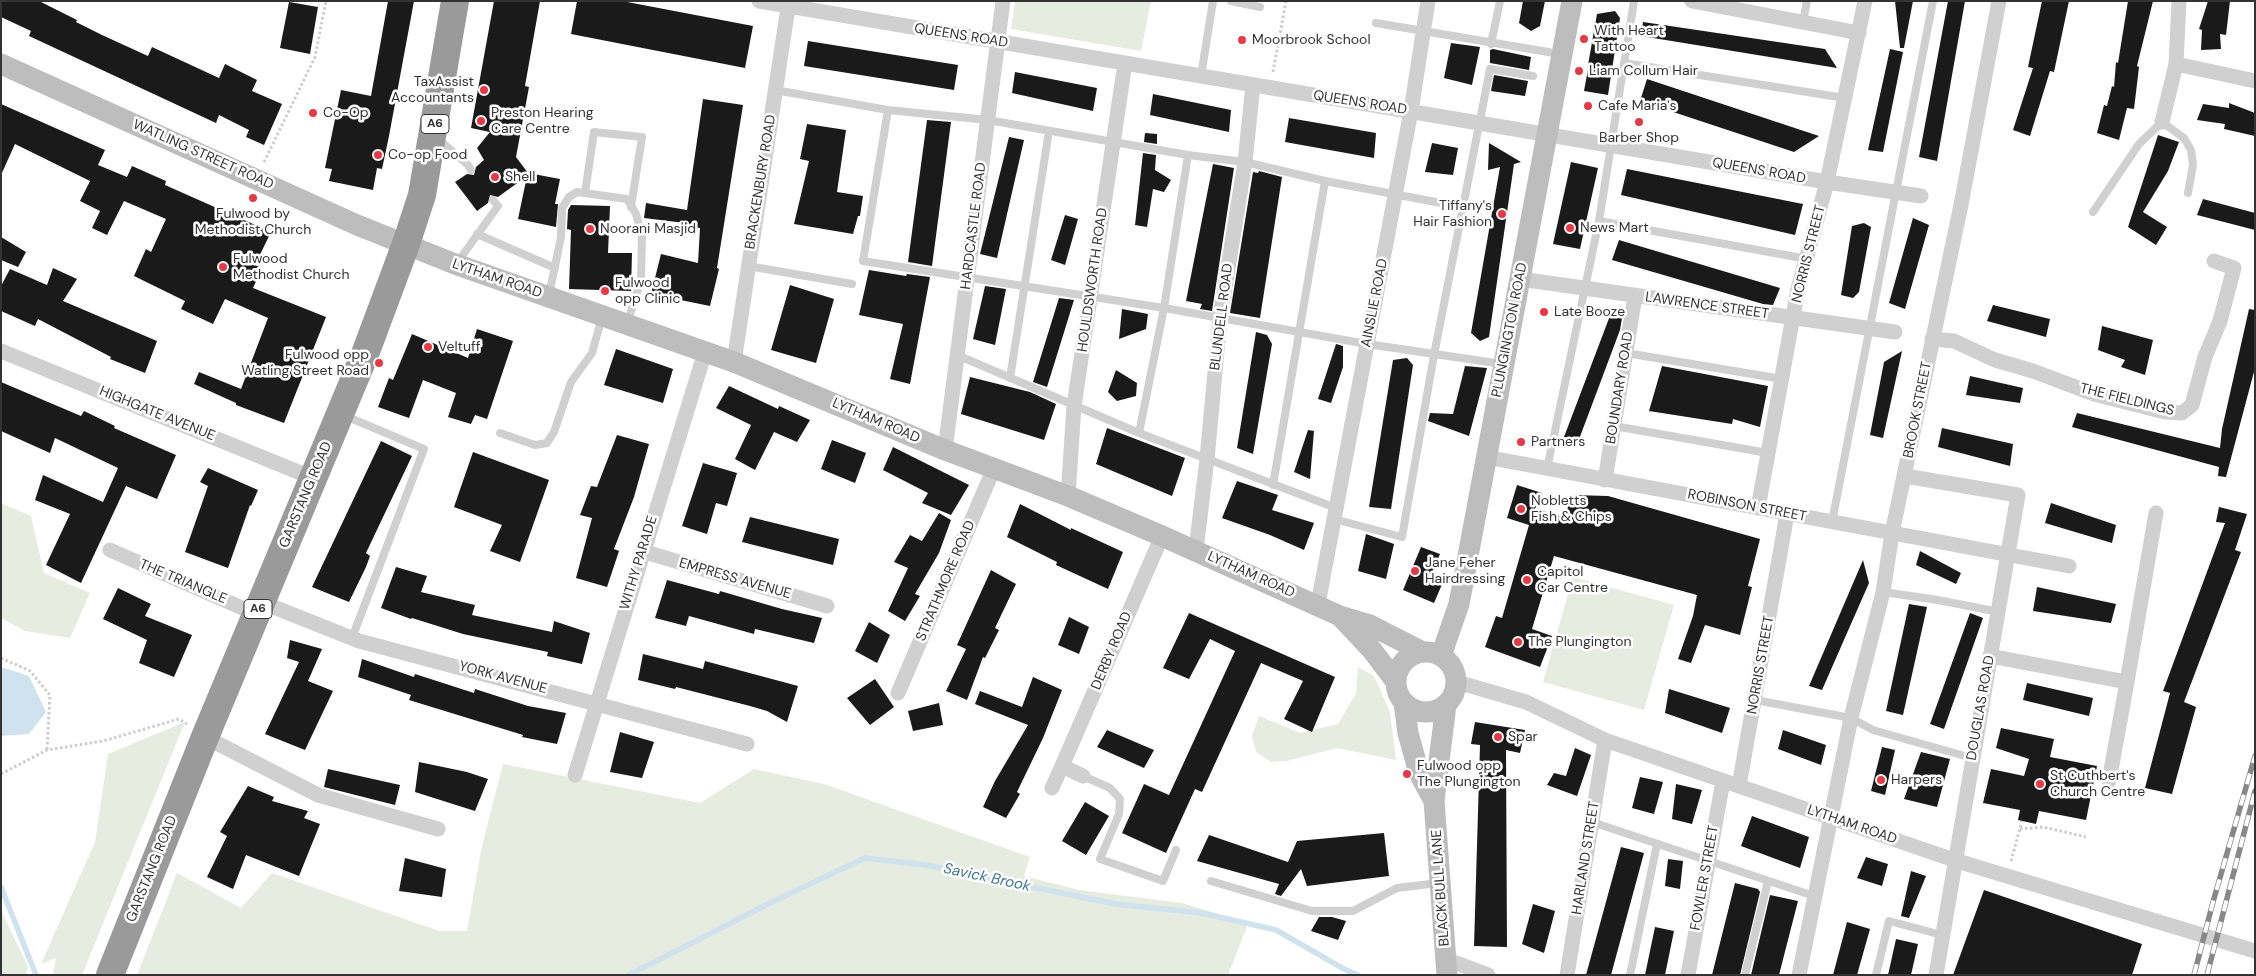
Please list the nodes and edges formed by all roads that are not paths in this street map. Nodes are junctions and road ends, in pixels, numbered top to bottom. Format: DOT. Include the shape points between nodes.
graph roads {
  1 [pos="455,1"];
  2 [pos="759,1"];
  3 [pos="1003,1"];
  4 [pos="1213,1"];
  5 [pos="1231,1"];
  6 [pos="1428,1"];
  7 [pos="1500,1"];
  8 [pos="1572,1"];
  9 [pos="1634,1"];
  10 [pos="1692,1"];
  11 [pos="1807,1"];
  12 [pos="1865,1"];
  13 [pos="1933,1"];
  14 [pos="1999,1"];
  15 [pos="2179,1"];
  16 [pos="789,4"];
  17 [pos="1744,6"];
  18 [pos="1260,7"];
  19 [pos="1803,22"];
  20 [pos="1376,23"];
  21 [pos="1424,32"];
  22 [pos="1859,33"];
  23 [pos="998,42"];
  24 [pos="1491,44"];
  25 [pos="1562,55"];
  26 [pos="1624,63"];
  27 [pos="1,64"];
  28 [pos="1125,64"];
  29 [pos="2176,64"];
  30 [pos="1201,76"];
  31 [pos="1533,76"];
  32 [pos="2255,81"];
  33 [pos="1253,85"];
  34 [pos="775,90"];
  35 [pos="1845,98"];
  36 [pos="888,110"];
  37 [pos="1411,111"];
  38 [pos="988,120"];
  39 [pos="1479,122"];
  40 [pos="2162,122"];
  41 [pos="1049,131"];
  42 [pos="1547,134"];
  43 [pos="433,135"];
  44 [pos="1113,142"];
  45 [pos="1611,145"];
  46 [pos="1188,155"];
  47 [pos="1245,162"];
  48 [pos="471,170"];
  49 [pos="1325,181"];
  50 [pos="1827,182"];
  51 [pos="584,193"];
  52 [pos="1895,193"];
  53 [pos="2188,193"];
  54 [pos="1395,195"];
  55 [pos="1921,196"];
  56 [pos="493,200"];
  57 [pos="631,207"];
  58 [pos="1462,207"];
  59 [pos="2093,212"];
  60 [pos="1599,221"];
  61 [pos="477,234"];
  62 [pos="406,244"];
  63 [pos="1807,259"];
  64 [pos="2214,261"];
  65 [pos="456,264"];
  66 [pos="748,266"];
  67 [pos="555,268"];
  68 [pos="967,277"];
  69 [pos="1520,280"];
  70 [pos="852,284"];
  71 [pos="1025,286"];
  72 [pos="1586,289"];
  73 [pos="549,296"];
  74 [pos="1091,296"];
  75 [pos="1635,296"];
  76 [pos="1164,308"];
  77 [pos="602,315"];
  78 [pos="1220,318"];
  79 [pos="1793,318"];
  80 [pos="627,324"];
  81 [pos="1870,329"];
  82 [pos="1298,332"];
  83 [pos="1895,332"];
  84 [pos="1932,339"];
  85 [pos="1367,344"];
  86 [pos="1,351"];
  87 [pos="705,352"];
  88 [pos="1626,353"];
  89 [pos="958,354"];
  90 [pos="1434,355"];
  91 [pos="734,362"];
  92 [pos="1504,364"];
  93 [pos="1010,378"];
  94 [pos="1782,379"];
  95 [pos="1074,406"];
  96 [pos="340,414"];
  97 [pos="1614,426"];
  98 [pos="500,433"];
  99 [pos="1139,433"];
  100 [pos="945,450"];
  101 [pos="1768,453"];
  102 [pos="1486,458"];
  103 [pos="1207,459"];
  104 [pos="994,468"];
  105 [pos="1547,469"];
  106 [pos="1905,476"];
  107 [pos="313,478"];
  108 [pos="1605,480"];
  109 [pos="1273,485"];
  110 [pos="1068,496"];
  111 [pos="1758,508"];
  112 [pos="1335,513"];
  113 [pos="2156,513"];
  114 [pos="1787,514"];
  115 [pos="1832,522"];
  116 [pos="1892,534"];
  117 [pos="1162,536"];
  118 [pos="110,550"];
  119 [pos="1196,550"];
  120 [pos="642,551"];
  121 [pos="2008,555"];
  122 [pos="2069,566"];
  123 [pos="1883,592"];
  124 [pos="1318,604"];
  125 [pos="827,606"];
  126 [pos="259,608"];
  127 [pos="1999,612"];
  128 [pos="1340,616"];
  129 [pos="352,638"];
  130 [pos="1432,654"];
  131 [pos="1990,656"];
  132 [pos="1396,682"];
  133 [pos="2127,682"];
  134 [pos="1456,686"];
  135 [pos="898,694"];
  136 [pos="1755,700"];
  137 [pos="596,702"];
  138 [pos="1404,703"];
  139 [pos="1446,705"];
  140 [pos="1851,718"];
  141 [pos="205,737"];
  142 [pos="1605,740"];
  143 [pos="747,744"];
  144 [pos="1972,758"];
  145 [pos="1062,766"];
  146 [pos="575,775"];
  147 [pos="1083,776"];
  148 [pos="1723,781"];
  149 [pos="2109,781"];
  150 [pos="1739,786"];
  151 [pos="1052,788"];
  152 [pos="1434,801"];
  153 [pos="1829,817"];
  154 [pos="1592,822"];
  155 [pos="438,828"];
  156 [pos="1658,844"];
  157 [pos="1176,850"];
  158 [pos="1954,860"];
  159 [pos="1708,861"];
  160 [pos="1211,881"];
  161 [pos="1768,881"];
  162 [pos="1440,882"];
  163 [pos="1814,896"];
  164 [pos="1942,935"];
  165 [pos="2255,952"];
  166 [pos="1447,967"];
  167 [pos="110,975"];
  168 [pos="1488,975"];
  169 [pos="1567,975"];
  170 [pos="1630,975"];
  171 [pos="1688,975"];
  172 [pos="1745,975"];
  173 [pos="1799,975"];
  174 [pos="1876,975"];
  175 [pos="1936,975"];
  1 -- 43 [label="highway, GARSTANG ROAD / A6"];
  2 -- 16 [label="street, QUEENS ROAD"];
  3 -- 23 [label="street, HARDCASTLE ROAD"];
  4 -- 30 [label="lane"];
  5 -- 18 [label="lane"];
  6 -- 21 [label="street, AINSLIE ROAD"];
  7 -- 24 [label="lane"];
  8 -- 25 [label="street, PLUNGINGTON ROAD"];
  9 -- 26 [label="lane"];
  10 -- 17 [label="street"];
  11 -- 19 [label="lane"];
  12 -- 22 [label="street, NORRIS STREET"];
  13 -- 52 [label="lane"];
  14 -- 84 [label="street, BROOK STREET"];
  15 -- 29 [label="street"];
  16 -- 23 [label="street, QUEENS ROAD"];
  16 -- 34 [label="street, BRACKENBURY ROAD"];
  17 -- 19 [label="street"];
  19 -- 22 [label="street"];
  20 -- 21 [label="lane"];
  21 -- 24 [label="lane"];
  21 -- 37 [label="street, AINSLIE ROAD"];
  22 -- 35 [label="street, NORRIS STREET"];
  23 -- 28 [label="street, QUEENS ROAD"];
  23 -- 38 [label="street, HARDCASTLE ROAD"];
  24 -- 25 [label="lane"];
  25 -- 42 [label="street, PLUNGINGTON ROAD"];
  26 -- 35 [label="lane"];
  26 -- 45 [label="lane"];
  27 -- 62 [label="street, WATLING STREET ROAD" via="357,225"];
  28 -- 30 [label="street, QUEENS ROAD"];
  28 -- 44 [label="street, HOULDSWORTH ROAD"];
  29 -- 32 [label="street"];
  29 -- 40 [label="street"];
  30 -- 33 [label="street, QUEENS ROAD"];
  31 -- 39 [label="lane" via="1490,69"];
  33 -- 37 [label="street, QUEENS ROAD"];
  33 -- 47 [label="street, BLUNDELL ROAD"];
  34 -- 36 [label="lane"];
  34 -- 66 [label="street, BRACKENBURY ROAD"];
  35 -- 50 [label="street, NORRIS STREET"];
  36 -- 38 [label="lane"];
  36 -- 68 [label="lane" via="863,261"];
  37 -- 39 [label="street, QUEENS ROAD"];
  37 -- 54 [label="street, AINSLIE ROAD"];
  38 -- 41 [label="lane"];
  38 -- 68 [label="street, HARDCASTLE ROAD"];
  39 -- 42 [label="street, QUEENS ROAD"];
  39 -- 58 [label="lane"];
  40 -- 53 [label="lane" via="2184,138 2191,150 2194,165"];
  40 -- 59 [label="lane" via="2139,144"];
  41 -- 44 [label="lane"];
  41 -- 71 [label="lane"];
  42 -- 45 [label="street, QUEENS ROAD"];
  42 -- 69 [label="street, PLUNGINGTON ROAD"];
  43 -- 48 [label="lane"];
  43 -- 62 [label="highway, GARSTANG ROAD / A6" via="422,195"];
  44 -- 46 [label="lane"];
  44 -- 74 [label="street, HOULDSWORTH ROAD"];
  45 -- 50 [label="street, QUEENS ROAD"];
  45 -- 60 [label="lane"];
  46 -- 47 [label="lane"];
  46 -- 76 [label="lane"];
  47 -- 49 [label="lane"];
  47 -- 78 [label="street, BLUNDELL ROAD"];
  49 -- 54 [label="lane"];
  49 -- 82 [label="lane"];
  50 -- 52 [label="street, QUEENS ROAD"];
  50 -- 63 [label="street, NORRIS STREET"];
  51 -- 57 [label="lane" via="626,199"];
  51 -- 57 [label="lane" via="594,132 642,137"];
  51 -- 67 [label="lane" via="577,192 569,197 562,208"];
  52 -- 55 [label="street, QUEENS ROAD"];
  52 -- 81 [label="lane"];
  54 -- 58 [label="lane"];
  54 -- 85 [label="street, AINSLIE ROAD"];
  56 -- 61 [label="lane" via="498,206"];
  57 -- 80 [label="lane" via="642,237 641,280"];
  58 -- 90 [label="lane"];
  60 -- 63 [label="lane"];
  60 -- 72 [label="lane"];
  61 -- 65 [label="lane"];
  61 -- 67 [label="lane"];
  62 -- 65 [label="street, LYTHAM ROAD"];
  62 -- 96 [label="highway, GARSTANG ROAD / A6"];
  63 -- 79 [label="street, NORRIS STREET"];
  64 -- 84 [label="street, THE FIELDINGS" via="2234,268 2192,406 2182,413 2165,412 2094,394 1995,360 1954,341"];
  65 -- 73 [label="street, LYTHAM ROAD"];
  66 -- 70 [label="lane"];
  66 -- 91 [label="street, BRACKENBURY ROAD"];
  67 -- 73 [label="lane"];
  68 -- 71 [label="lane"];
  68 -- 89 [label="street, HARDCASTLE ROAD"];
  69 -- 72 [label="street, LAWRENCE STREET"];
  69 -- 92 [label="street, PLUNGINGTON ROAD"];
  71 -- 74 [label="lane"];
  71 -- 93 [label="lane"];
  72 -- 75 [label="street, LAWRENCE STREET"];
  72 -- 105 [label="lane"];
  73 -- 77 [label="street, LYTHAM ROAD"];
  74 -- 76 [label="lane"];
  74 -- 95 [label="street, HOULDSWORTH ROAD"];
  75 -- 79 [label="street, LAWRENCE STREET"];
  75 -- 88 [label="street, BOUNDARY ROAD"];
  76 -- 78 [label="lane"];
  76 -- 99 [label="lane"];
  77 -- 80 [label="street, LYTHAM ROAD"];
  77 -- 98 [label="lane" via="592,353 572,382 547,443 536,445"];
  78 -- 82 [label="lane"];
  78 -- 103 [label="street, BLUNDELL ROAD"];
  79 -- 81 [label="street, LAWRENCE STREET"];
  79 -- 94 [label="street, NORRIS STREET"];
  80 -- 87 [label="street, LYTHAM ROAD"];
  81 -- 83 [label="street, LAWRENCE STREET"];
  81 -- 115 [label="lane"];
  82 -- 85 [label="lane"];
  82 -- 109 [label="lane"];
  84 -- 106 [label="street, BROOK STREET"];
  85 -- 90 [label="lane"];
  85 -- 112 [label="street, AINSLIE ROAD"];
  86 -- 107 [label="street, HIGHGATE AVENUE"];
  87 -- 91 [label="street, LYTHAM ROAD"];
  87 -- 120 [label="street, WITHY PARADE"];
  88 -- 94 [label="lane"];
  88 -- 97 [label="street, BOUNDARY ROAD"];
  89 -- 93 [label="lane"];
  89 -- 100 [label="street, HARDCASTLE ROAD"];
  90 -- 92 [label="lane"];
  90 -- 112 [label="lane" via="1402,537"];
  91 -- 100 [label="street, LYTHAM ROAD"];
  92 -- 102 [label="street, PLUNGINGTON ROAD"];
  93 -- 95 [label="lane"];
  94 -- 101 [label="street, NORRIS STREET"];
  95 -- 99 [label="lane"];
  95 -- 110 [label="street, HOULDSWORTH ROAD"];
  96 -- 107 [label="highway, GARSTANG ROAD / A6"];
  96 -- 129 [label="lane" via="424,448"];
  97 -- 101 [label="lane"];
  97 -- 108 [label="street, BOUNDARY ROAD"];
  99 -- 103 [label="lane"];
  100 -- 104 [label="street, LYTHAM ROAD"];
  101 -- 111 [label="street, NORRIS STREET"];
  102 -- 105 [label="street, ROBINSON STREET"];
  102 -- 130 [label="street, PLUNGINGTON ROAD" via="1459,604"];
  103 -- 109 [label="lane"];
  103 -- 119 [label="street, BLUNDELL ROAD"];
  104 -- 110 [label="street, LYTHAM ROAD"];
  104 -- 135 [label="street, STRATHMORE ROAD"];
  105 -- 108 [label="street, ROBINSON STREET"];
  106 -- 116 [label="street, BROOK STREET"];
  106 -- 121 [label="street, DOUGLAS ROAD" via="2018,495"];
  107 -- 126 [label="highway, GARSTANG ROAD / A6"];
  108 -- 111 [label="street, ROBINSON STREET"];
  109 -- 112 [label="lane"];
  110 -- 117 [label="street, LYTHAM ROAD"];
  111 -- 114 [label="street, ROBINSON STREET"];
  112 -- 124 [label="street, AINSLIE ROAD"];
  113 -- 133 [label="street"];
  114 -- 115 [label="street, ROBINSON STREET"];
  114 -- 136 [label="street, NORRIS STREET"];
  115 -- 116 [label="street, ROBINSON STREET"];
  116 -- 121 [label="street, ROBINSON STREET"];
  116 -- 123 [label="street, BROOK STREET"];
  117 -- 119 [label="street, LYTHAM ROAD"];
  117 -- 145 [label="street, DERBY ROAD"];
  118 -- 126 [label="street, THE TRIANGLE"];
  119 -- 124 [label="street, LYTHAM ROAD"];
  120 -- 125 [label="street, EMPRESS AVENUE"];
  120 -- 137 [label="street, WITHY PARADE"];
  121 -- 122 [label="street, ROBINSON STREET"];
  121 -- 127 [label="street, DOUGLAS ROAD"];
  123 -- 127 [label="lane"];
  123 -- 140 [label="street, BROOK STREET"];
  124 -- 128 [label="street, LYTHAM ROAD"];
  126 -- 129 [label="street, YORK AVENUE"];
  126 -- 141 [label="highway, GARSTANG ROAD / A6"];
  127 -- 131 [label="street, DOUGLAS ROAD"];
  128 -- 130 [label="street, LYTHAM ROAD" via="1370,625"];
  128 -- 132 [label="street, LYTHAM ROAD"];
  129 -- 137 [label="street, YORK AVENUE"];
  130 -- 132 [label="street" via="1417,653 1406,660 1398,670"];
  130 -- 134 [label="street" via="1450,664"];
  131 -- 133 [label="street"];
  131 -- 144 [label="street, DOUGLAS ROAD"];
  132 -- 138 [label="street"];
  133 -- 149 [label="street"];
  134 -- 139 [label="street"];
  134 -- 142 [label="street, LYTHAM ROAD" via="1464,684 1526,702"];
  136 -- 140 [label="lane"];
  136 -- 150 [label="street, NORRIS STREET"];
  137 -- 143 [label="street, YORK AVENUE"];
  137 -- 146 [label="street, WITHY PARADE"];
  138 -- 139 [label="street" via="1425,712 1436,711"];
  138 -- 152 [label="street, BLACK BULL LANE" via="1419,773"];
  139 -- 152 [label="street, BLACK BULL LANE"];
  140 -- 144 [label="lane" via="1873,730"];
  140 -- 153 [label="street, BROOK STREET"];
  141 -- 155 [label="street" via="318,794"];
  141 -- 167 [label="highway, GARSTANG ROAD / A6"];
  142 -- 148 [label="street, LYTHAM ROAD"];
  142 -- 154 [label="street, HARLAND STREET"];
  144 -- 158 [label="street, DOUGLAS ROAD"];
  145 -- 147 [label="street"];
  145 -- 151 [label="street, DERBY ROAD"];
  147 -- 157 [label="lane" via="1110,788 1120,799 1119,814 1100,859 1163,881"];
  148 -- 150 [label="street, LYTHAM ROAD"];
  148 -- 159 [label="street, FOWLER STREET"];
  150 -- 153 [label="street, LYTHAM ROAD"];
  152 -- 162 [label="street, BLACK BULL LANE"];
  153 -- 158 [label="street, LYTHAM ROAD"];
  153 -- 163 [label="street, BROOK STREET"];
  154 -- 156 [label="lane"];
  154 -- 169 [label="street, HARLAND STREET"];
  156 -- 159 [label="lane"];
  156 -- 170 [label="lane"];
  158 -- 164 [label="street, DOUGLAS ROAD"];
  158 -- 165 [label="street, LYTHAM ROAD"];
  159 -- 161 [label="lane"];
  159 -- 171 [label="street, FOWLER STREET"];
  160 -- 162 [label="lane" via="1303,909 1320,911 1353,911 1397,888"];
  161 -- 163 [label="lane"];
  161 -- 172 [label="lane"];
  162 -- 166 [label="street, BLACK BULL LANE"];
  163 -- 173 [label="street, BROOK STREET"];
  164 -- 174 [label="lane" via="1889,921"];
  164 -- 175 [label="street, DOUGLAS ROAD"];
  166 -- 168 [label="street"];
}
